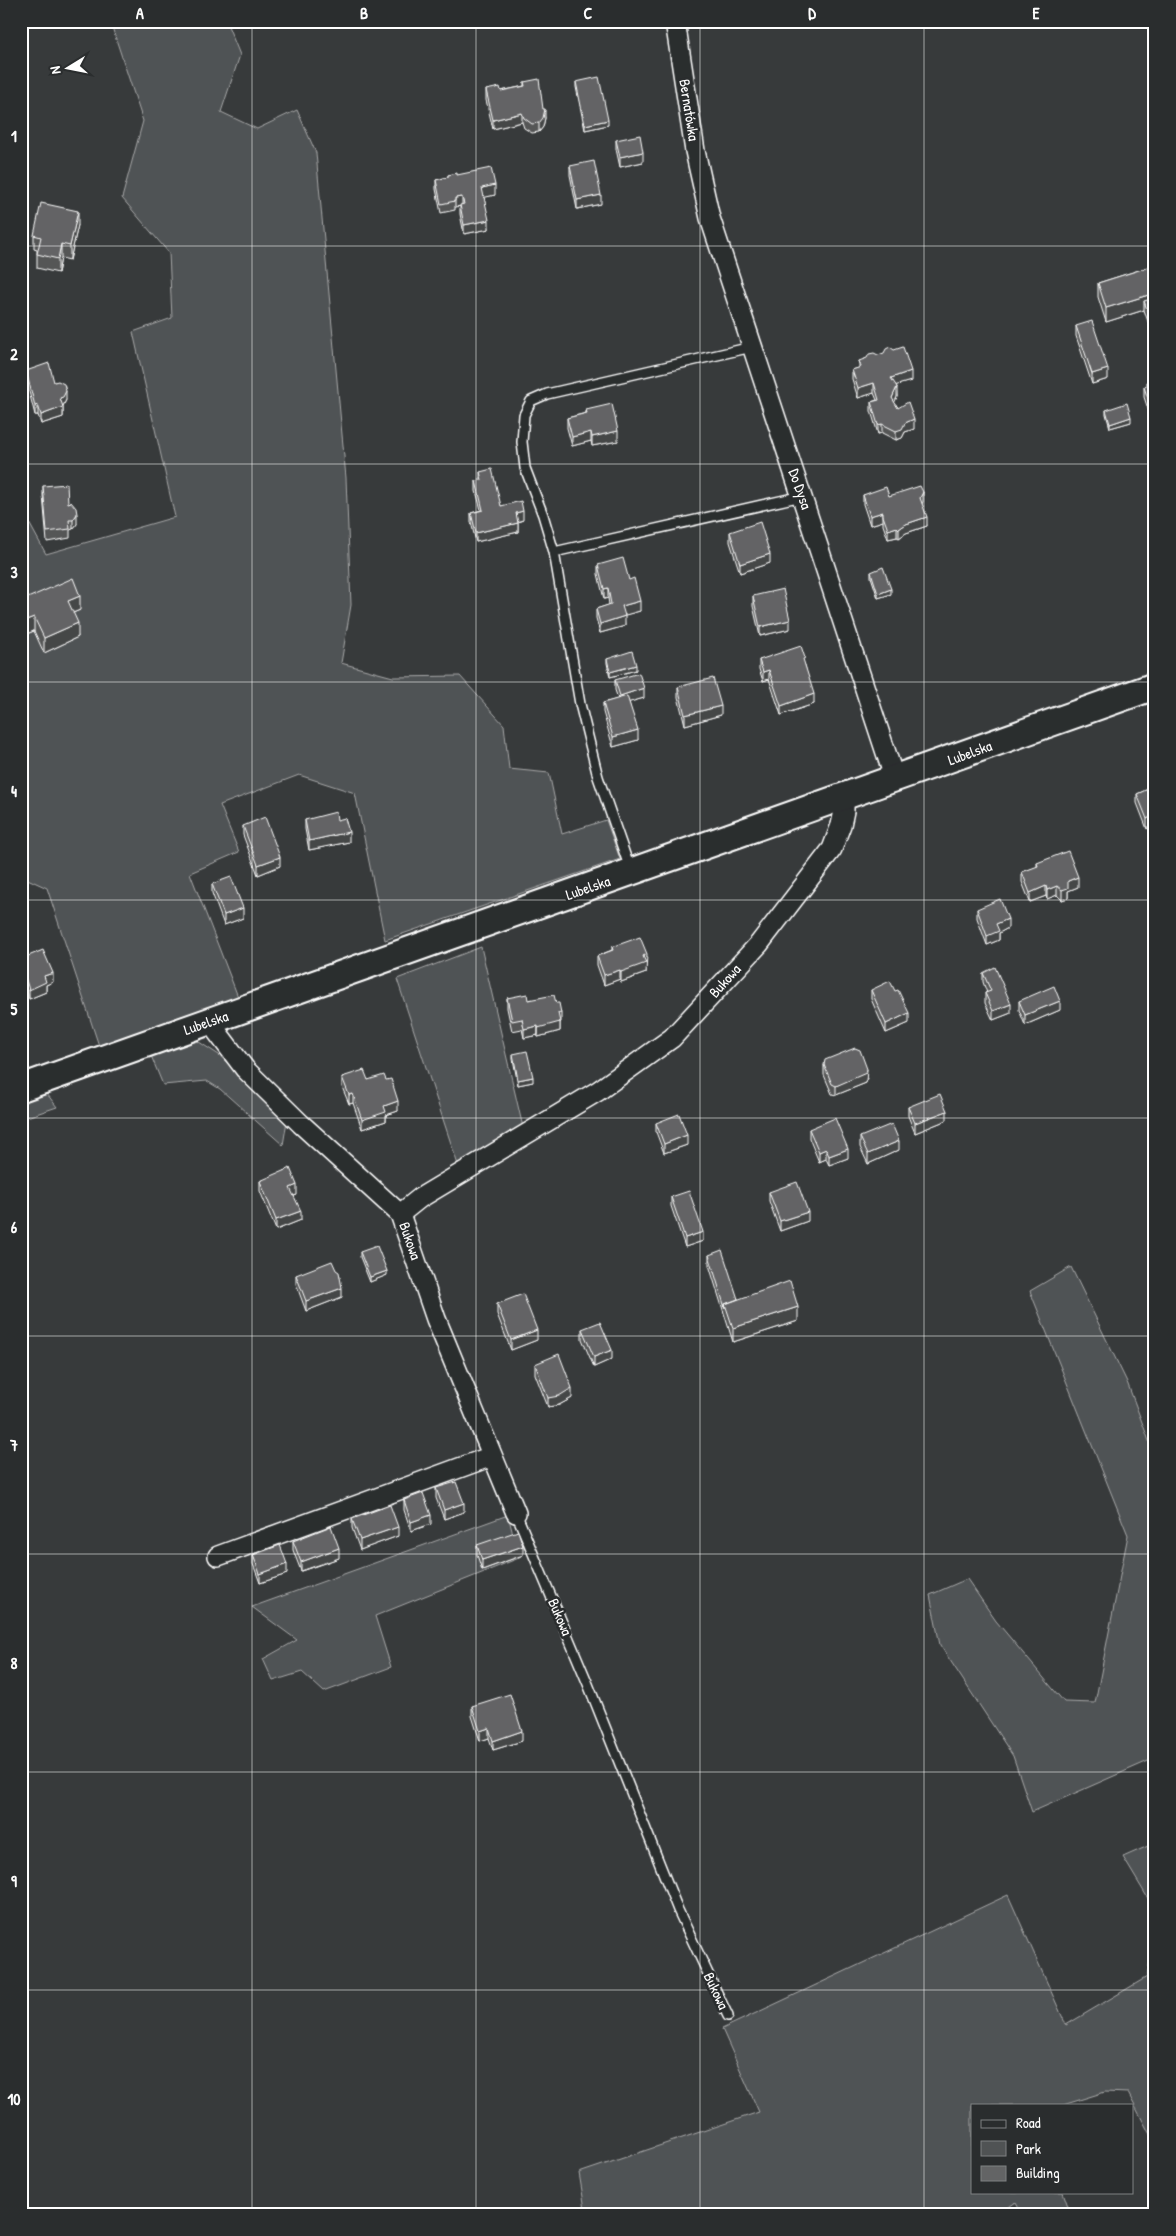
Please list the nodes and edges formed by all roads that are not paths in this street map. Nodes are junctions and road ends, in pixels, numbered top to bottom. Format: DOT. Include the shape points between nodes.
graph roads {
  1 [pos="675,21"];
  2 [pos="705,198"];
  3 [pos="752,347"];
  4 [pos="803,496"];
  5 [pos="554,552"];
  6 [pos="1155,686"];
  7 [pos="895,780"];
  8 [pos="844,798"];
  9 [pos="632,873"];
  10 [pos="212,1021"];
  11 [pos="21,1088"];
  12 [pos="400,1214"];
  13 [pos="492,1456"];
  14 [pos="516,1513"];
  15 [pos="218,1556"];
  16 [pos="728,2016"];
  1 -- 2 [label="street, Bernatówka"];
  2 -- 3 [label="street, Do Dysa"];
  3 -- 4 [label="street, Do Dysa"];
  3 -- 5 [label="lane" via="547,394 531,401 524,415 522,442 525,468"];
  4 -- 5 [label="lane"];
  4 -- 7 [label="street, Do Dysa"];
  5 -- 9 [label="lane" via="580,704 598,778"];
  6 -- 7 [label="street, Lubelska"];
  7 -- 8 [label="street, Lubelska"];
  8 -- 9 [label="street, Lubelska"];
  8 -- 12 [label="street, Bukowa" via="841,825 832,849 759,944 672,1038 598,1090 420,1198"];
  9 -- 10 [label="street, Lubelska"];
  10 -- 11 [label="street, Lubelska"];
  10 -- 12 [label="street, Bukowa" via="245,1069"];
  12 -- 13 [label="street, Bukowa" via="436,1318"];
  13 -- 14 [label="street, Bukowa"];
  13 -- 15 [label="street"];
  14 -- 16 [label="lane, Bukowa" via="678,1910"];
}
